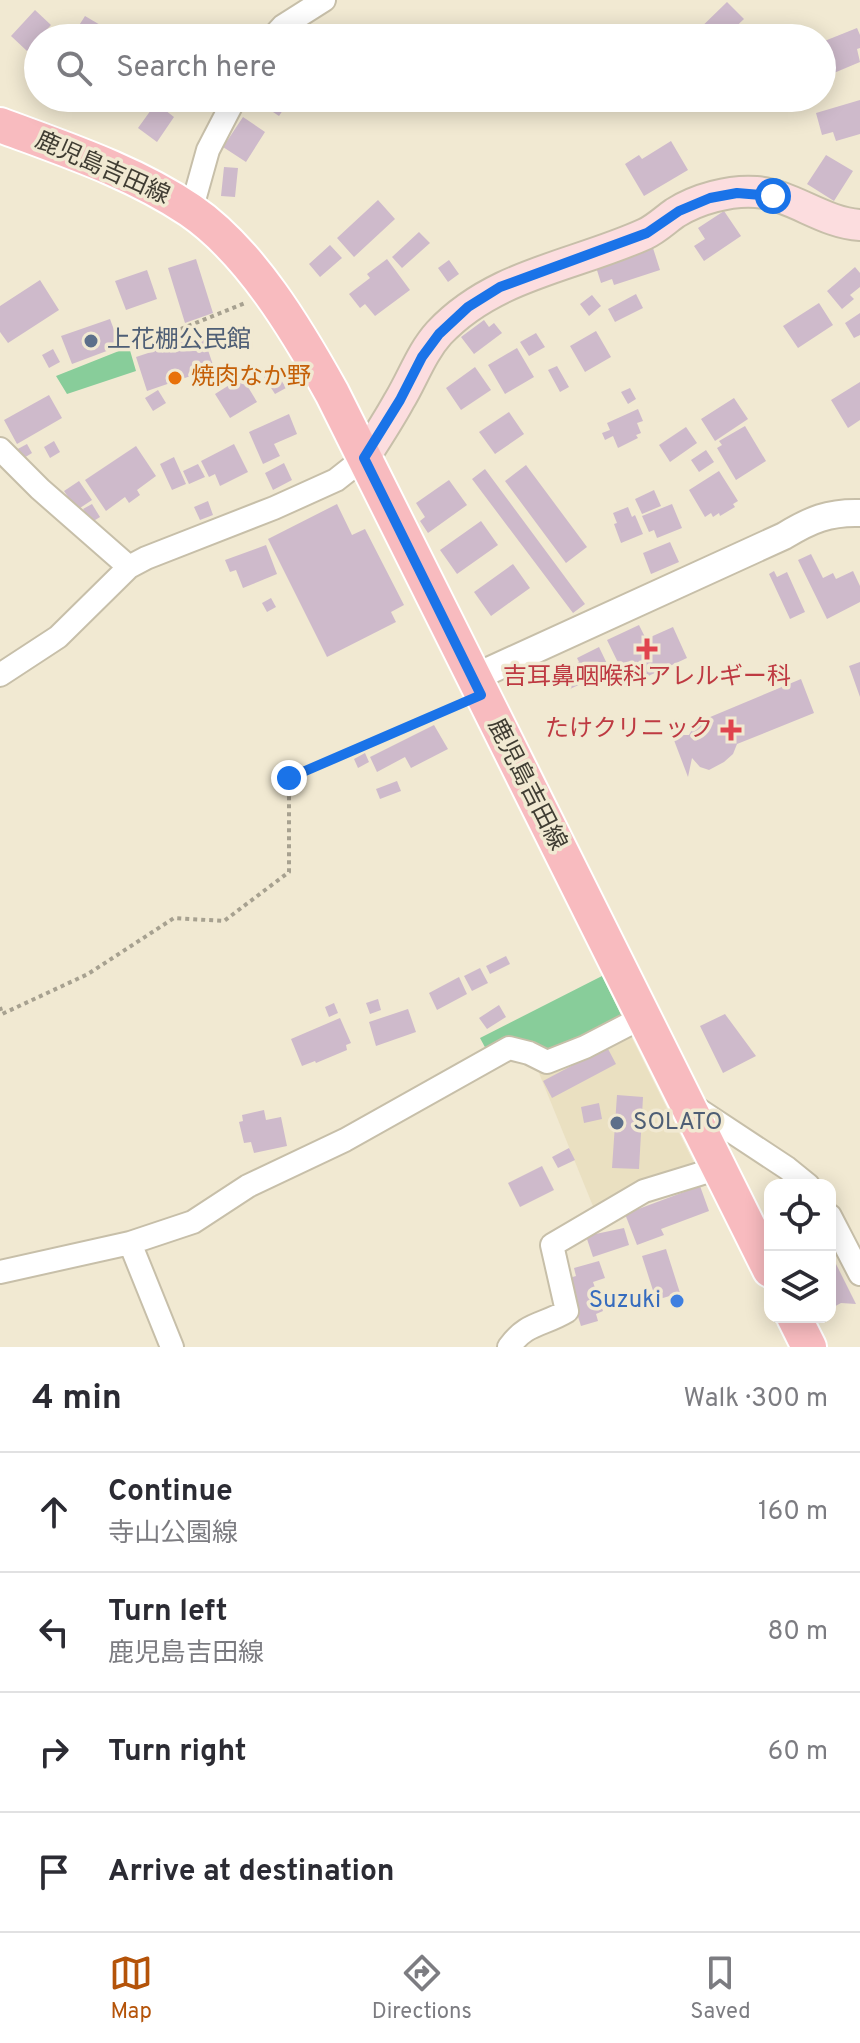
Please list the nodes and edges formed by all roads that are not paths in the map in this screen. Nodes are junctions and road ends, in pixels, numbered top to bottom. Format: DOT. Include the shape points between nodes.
graph roads {
  1 [pos="324,0"];
  2 [pos="286,24"];
  3 [pos="228,112"];
  4 [pos="0,125"];
  5 [pos="191,211"];
  6 [pos="860,225"];
  7 [pos="0,449"];
  8 [pos="364,458"];
  9 [pos="860,513"];
  10 [pos="129,567"];
  11 [pos="0,675"];
  12 [pos="477,687"];
  13 [pos="643,1017"];
  14 [pos="685,1101"];
  15 [pos="719,1168"];
  16 [pos="801,1179"];
  17 [pos="836,1228"];
  18 [pos="130,1243"];
  19 [pos="764,1258"];
  20 [pos="0,1272"];
  21 [pos="860,1274"];
  22 [pos="797,1323"];
  23 [pos="172,1347"];
  24 [pos="509,1347"];
  25 [pos="809,1347"];
  1 -- 2 [label="street"];
  3 -- 5 [label="street" via="208,150"];
  4 -- 5 [label="main road, 鹿児島吉田線" via="127,175"];
  5 -- 8 [label="main road, 鹿児島吉田線" via="270,293 325,381"];
  6 -- 8 [label="main road" via="829,220 773,196 737,193 710,198 647,233 500,287 439,334"];
  7 -- 10 [label="street"];
  8 -- 10 [label="street" via="336,480"];
  8 -- 12 [label="main road, 鹿児島吉田線"];
  9 -- 12 [label="street" via="813,519"];
  10 -- 11 [label="street" via="58,637"];
  12 -- 13 [label="main road, 鹿児島吉田線"];
  13 -- 14 [label="main road, 鹿児島吉田線"];
  13 -- 18 [label="street" via="547,1062 509,1048 345,1140 248,1186 193,1222"];
  14 -- 15 [label="main road, 鹿児島吉田線"];
  14 -- 16 [label="street"];
  15 -- 19 [label="main road, 鹿児島吉田線"];
  15 -- 24 [label="street" via="644,1191 552,1245 567,1311 526,1328"];
  17 -- 21 [label="street"];
  18 -- 20 [label="street"];
  18 -- 23 [label="street"];
  22 -- 25 [label="main road"];
}
